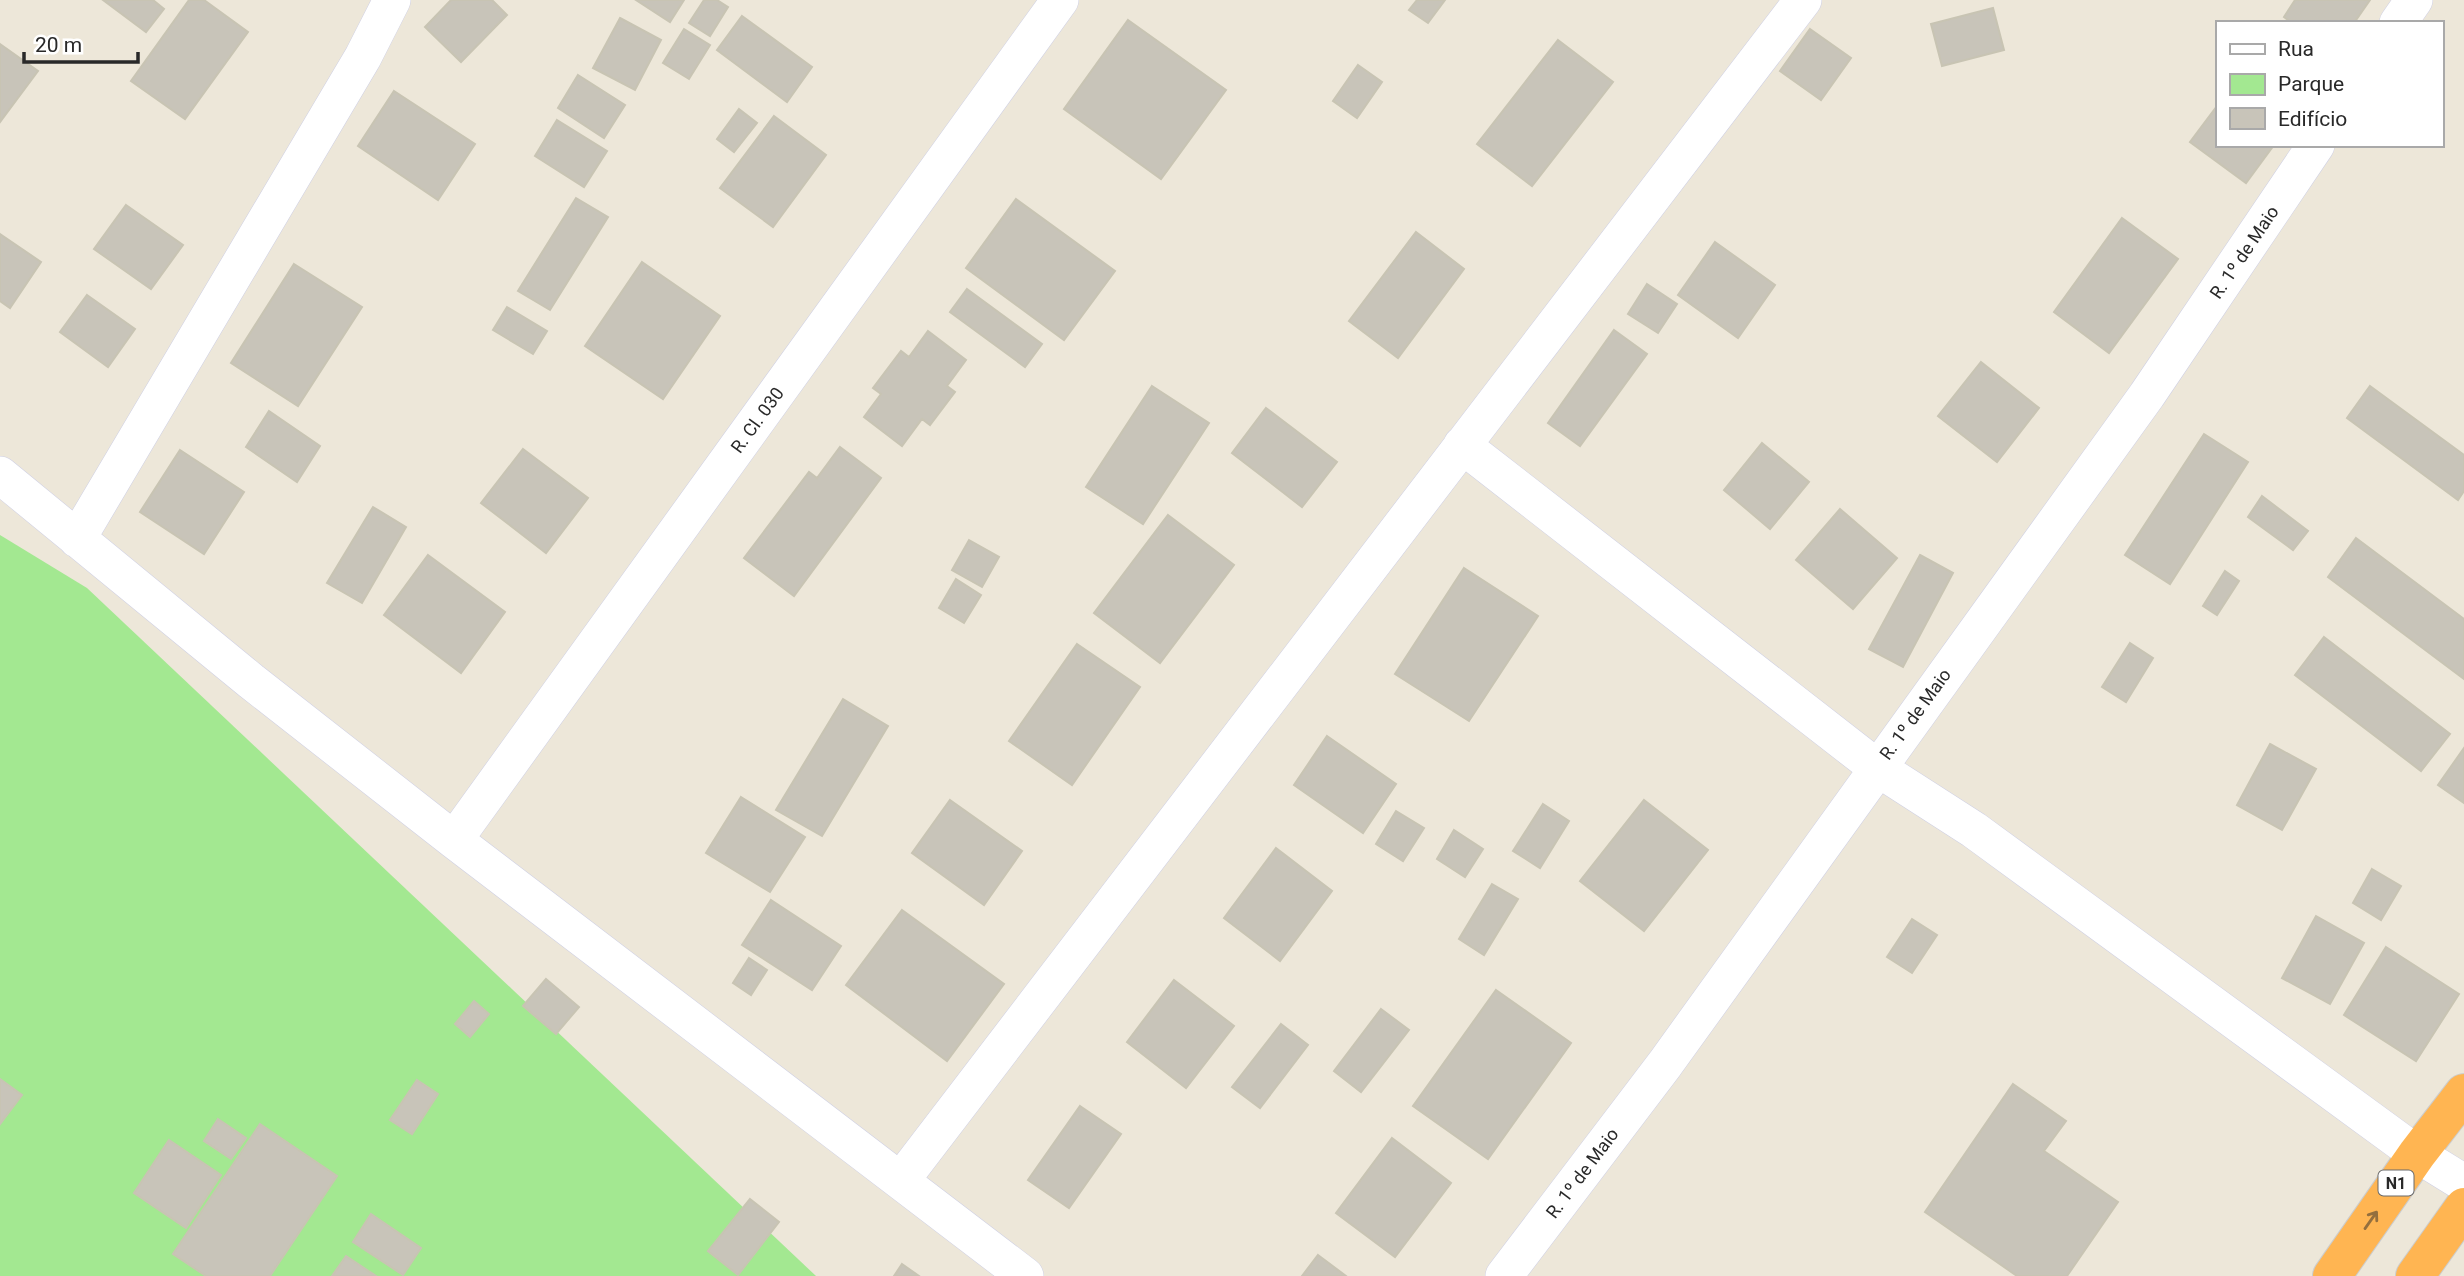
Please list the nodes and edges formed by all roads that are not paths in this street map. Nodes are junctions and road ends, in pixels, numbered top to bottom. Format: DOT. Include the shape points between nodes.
graph roads {
  1 [pos="392,0"];
  2 [pos="1059,0"];
  3 [pos="1803,0"];
  4 [pos="2414,0"];
  5 [pos="2399,21"];
  6 [pos="2315,147"];
  7 [pos="1462,445"];
  8 [pos="0,475"];
  9 [pos="77,539"];
  10 [pos="1876,767"];
  11 [pos="454,840"];
  12 [pos="2464,1093"];
  13 [pos="2417,1154"];
  14 [pos="902,1179"];
  15 [pos="2464,1183"];
  16 [pos="2464,1207"];
  17 [pos="1025,1276"];
  18 [pos="1504,1276"];
  19 [pos="2332,1276"];
  20 [pos="2415,1276"];
  1 -- 9 [label="street" via="363,57"];
  2 -- 11 [label="street, R. Cl. 030"];
  3 -- 7 [label="street"];
  4 -- 5 [label="street"];
  6 -- 10 [label="street, R. 1º de Maio" via="2147,395"];
  7 -- 10 [label="street"];
  7 -- 14 [label="street"];
  8 -- 9 [label="street"];
  9 -- 11 [label="street"];
  10 -- 13 [label="street" via="1974,831"];
  10 -- 18 [label="street, R. 1º de Maio" via="1665,1064"];
  11 -- 14 [label="street"];
  12 -- 13 [label="highway, N1"];
  13 -- 15 [label="street"];
  19 -- 13 [label="highway, N1, one-way"];
  14 -- 17 [label="street"];
  16 -- 20 [label="highway"];
}
